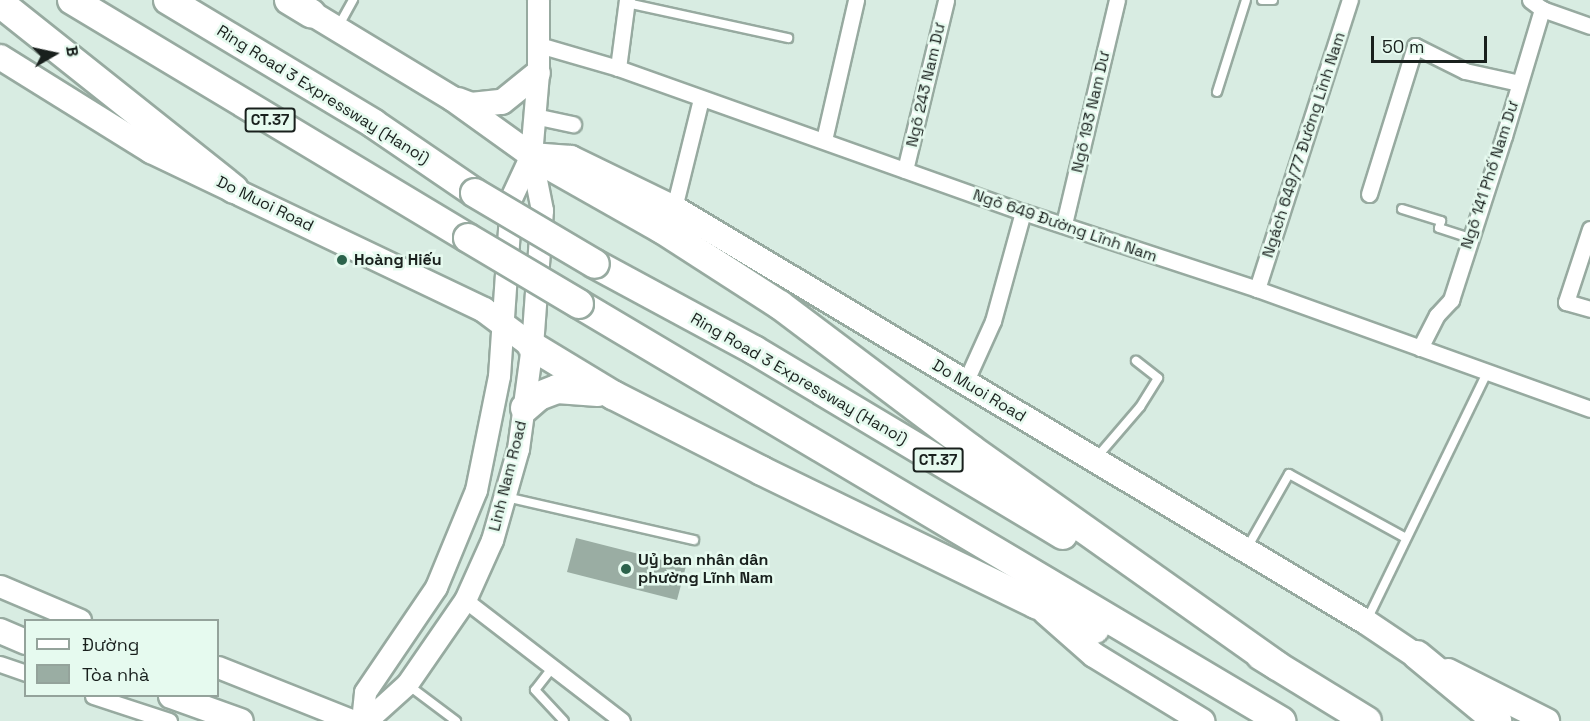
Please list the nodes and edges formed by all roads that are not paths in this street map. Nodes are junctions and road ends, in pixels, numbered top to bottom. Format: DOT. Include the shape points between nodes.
graph roads {
  1 [pos="72,0"];
  2 [pos="168,0"];
  3 [pos="352,0"];
  4 [pos="538,0"];
  5 [pos="856,0"];
  6 [pos="946,0"];
  7 [pos="1117,0"];
  8 [pos="1246,0"];
  9 [pos="1262,0"];
  10 [pos="1273,0"];
  11 [pos="1347,1"];
  12 [pos="627,2"];
  13 [pos="0,3"];
  14 [pos="299,4"];
  15 [pos="1536,5"];
  16 [pos="1590,26"];
  17 [pos="337,28"];
  18 [pos="789,38"];
  19 [pos="539,45"];
  20 [pos="0,57"];
  21 [pos="618,68"];
  22 [pos="537,73"];
  23 [pos="1519,82"];
  24 [pos="1217,92"];
  25 [pos="453,99"];
  26 [pos="701,99"];
  27 [pos="534,116"];
  28 [pos="573,124"];
  29 [pos="824,140"];
  30 [pos="531,155"];
  31 [pos="905,170"];
  32 [pos="234,189"];
  33 [pos="1369,194"];
  34 [pos="674,208"];
  35 [pos="1402,209"];
  36 [pos="1023,212"];
  37 [pos="1064,224"];
  38 [pos="1590,229"];
  39 [pos="1468,238"];
  40 [pos="1257,289"];
  41 [pos="1590,309"];
  42 [pos="505,325"];
  43 [pos="532,346"];
  44 [pos="1420,348"];
  45 [pos="1136,362"];
  46 [pos="1487,373"];
  47 [pos="965,382"];
  48 [pos="613,395"];
  49 [pos="525,408"];
  50 [pos="1590,409"];
  51 [pos="1094,460"];
  52 [pos="505,497"];
  53 [pos="1406,538"];
  54 [pos="694,540"];
  55 [pos="1246,551"];
  56 [pos="0,586"];
  57 [pos="465,600"];
  58 [pos="1036,604"];
  59 [pos="0,618"];
  60 [pos="75,619"];
  61 [pos="1366,622"];
  62 [pos="15,637"];
  63 [pos="1417,656"];
  64 [pos="0,664"];
  65 [pos="1277,666"];
  66 [pos="219,667"];
  67 [pos="553,667"];
  68 [pos="1193,669"];
  69 [pos="24,672"];
  70 [pos="407,684"];
  71 [pos="96,697"];
  72 [pos="174,697"];
  73 [pos="169,721"];
  74 [pos="241,721"];
  75 [pos="354,721"];
  76 [pos="364,721"];
  77 [pos="456,721"];
  78 [pos="564,721"];
  79 [pos="622,721"];
  80 [pos="1202,721"];
  81 [pos="1281,721"];
  82 [pos="1367,721"];
  83 [pos="1497,721"];
  84 [pos="1511,721"];
  85 [pos="1547,721"];
  1 -- 68 [label="highway, CT.37, bridge"];
  2 -- 65 [label="highway, Ring Road 3 Expressway (Hanoi) / CT.37, bridge" via="374,124 475,193 595,264 754,350"];
  3 -- 17 [label="lane"];
  4 -- 19 [label="main road, Linh Nam Road"];
  5 -- 29 [label="street"];
  6 -- 31 [label="street, Ngõ 243 Nam Dư"];
  7 -- 37 [label="street, Ngõ 193 Nam Dư"];
  8 -- 24 [label="lane"];
  9 -- 10 [label="lane"];
  11 -- 40 [label="street, Ngách 649/77 Đường Lĩnh Nam"];
  12 -- 18 [label="lane"];
  12 -- 21 [label="street"];
  13 -- 32 [label="highway"];
  14 -- 17 [label="main road"];
  15 -- 16 [label="street"];
  15 -- 23 [label="street, Ngõ 141 Phố Nam Dư"];
  17 -- 25 [label="main road"];
  19 -- 21 [label="street, Ngõ 649 Đường Lĩnh Nam"];
  19 -- 22 [label="main road, Linh Nam Road"];
  20 -- 32 [label="main road, Do Muoi Road" via="151,151"];
  21 -- 26 [label="street, Ngõ 649 Đường Lĩnh Nam"];
  22 -- 25 [label="main road" via="502,102 471,105"];
  22 -- 27 [label="main road, Linh Nam Road"];
  23 -- 33 [label="street" via="1465,70 1415,46"];
  23 -- 39 [label="street, Ngõ 141 Phố Nam Dư"];
  25 -- 30 [label="main road"];
  26 -- 29 [label="street, Ngõ 649 Đường Lĩnh Nam"];
  26 -- 34 [label="street"];
  27 -- 28 [label="street"];
  27 -- 30 [label="main road, Linh Nam Road"];
  29 -- 31 [label="street, Ngõ 649 Đường Lĩnh Nam"];
  30 -- 34 [label="main road, Do Muoi Road" via="571,158"];
  30 -- 42 [label="main road, Linh Nam Road" via="512,198"];
  30 -- 43 [label="main road, Linh Nam Road" via="542,210"];
  30 -- 65 [label="highway" via="662,230 780,305 971,449"];
  31 -- 36 [label="street, Ngõ 649 Đường Lĩnh Nam"];
  32 -- 42 [label="main road, Do Muoi Road" via="484,310"];
  34 -- 47 [label="main road, Do Muoi Road"];
  35 -- 39 [label="lane" via="1441,220 1439,228"];
  36 -- 37 [label="street, Ngõ 649 Đường Lĩnh Nam"];
  36 -- 47 [label="street" via="993,321"];
  37 -- 40 [label="street, Ngõ 649 Đường Lĩnh Nam"];
  38 -- 41 [label="street" via="1566,302"];
  39 -- 44 [label="street, Ngõ 141 Phố Nam Dư" via="1451,300 1437,315"];
  40 -- 44 [label="street, Ngõ 649 Đường Lĩnh Nam"];
  42 -- 43 [label="main road, Do Muoi Road"];
  42 -- 76 [label="main road, Linh Nam Road" via="489,441 461,533 436,587 365,692"];
  43 -- 48 [label="highway"];
  43 -- 49 [label="main road, Linh Nam Road"];
  44 -- 46 [label="street, Ngõ 649 Đường Lĩnh Nam"];
  45 -- 51 [label="lane" via="1158,378 1140,407"];
  46 -- 50 [label="street, Ngõ 649 Đường Lĩnh Nam"];
  46 -- 53 [label="lane"];
  47 -- 51 [label="main road, Do Muoi Road"];
  48 -- 49 [label="highway" via="557,389 539,396"];
  48 -- 58 [label="highway"];
  49 -- 52 [label="main road, Linh Nam Road"];
  51 -- 55 [label="main road, Do Muoi Road"];
  52 -- 54 [label="lane"];
  52 -- 57 [label="main road, Linh Nam Road" via="492,540"];
  53 -- 55 [label="lane" via="1289,474"];
  53 -- 61 [label="lane"];
  55 -- 61 [label="main road, Do Muoi Road"];
  56 -- 60 [label="main road"];
  57 -- 67 [label="street"];
  57 -- 70 [label="main road, Linh Nam Road"];
  58 -- 68 [label="highway"];
  58 -- 80 [label="main road" via="1094,655"];
  59 -- 62 [label="main road"];
  61 -- 63 [label="main road, Do Muoi Road"];
  63 -- 83 [label="highway"];
  63 -- 84 [label="main road"];
  63 -- 85 [label="main road"];
  64 -- 69 [label="street"];
  65 -- 82 [label="highway, CT.37"];
  66 -- 75 [label="main road"];
  67 -- 78 [label="lane" via="535,690"];
  67 -- 79 [label="street"];
  68 -- 81 [label="highway, CT.37"];
  70 -- 76 [label="main road, Linh Nam Road"];
  70 -- 77 [label="lane"];
  71 -- 73 [label="street"];
  72 -- 74 [label="main road"];
}
